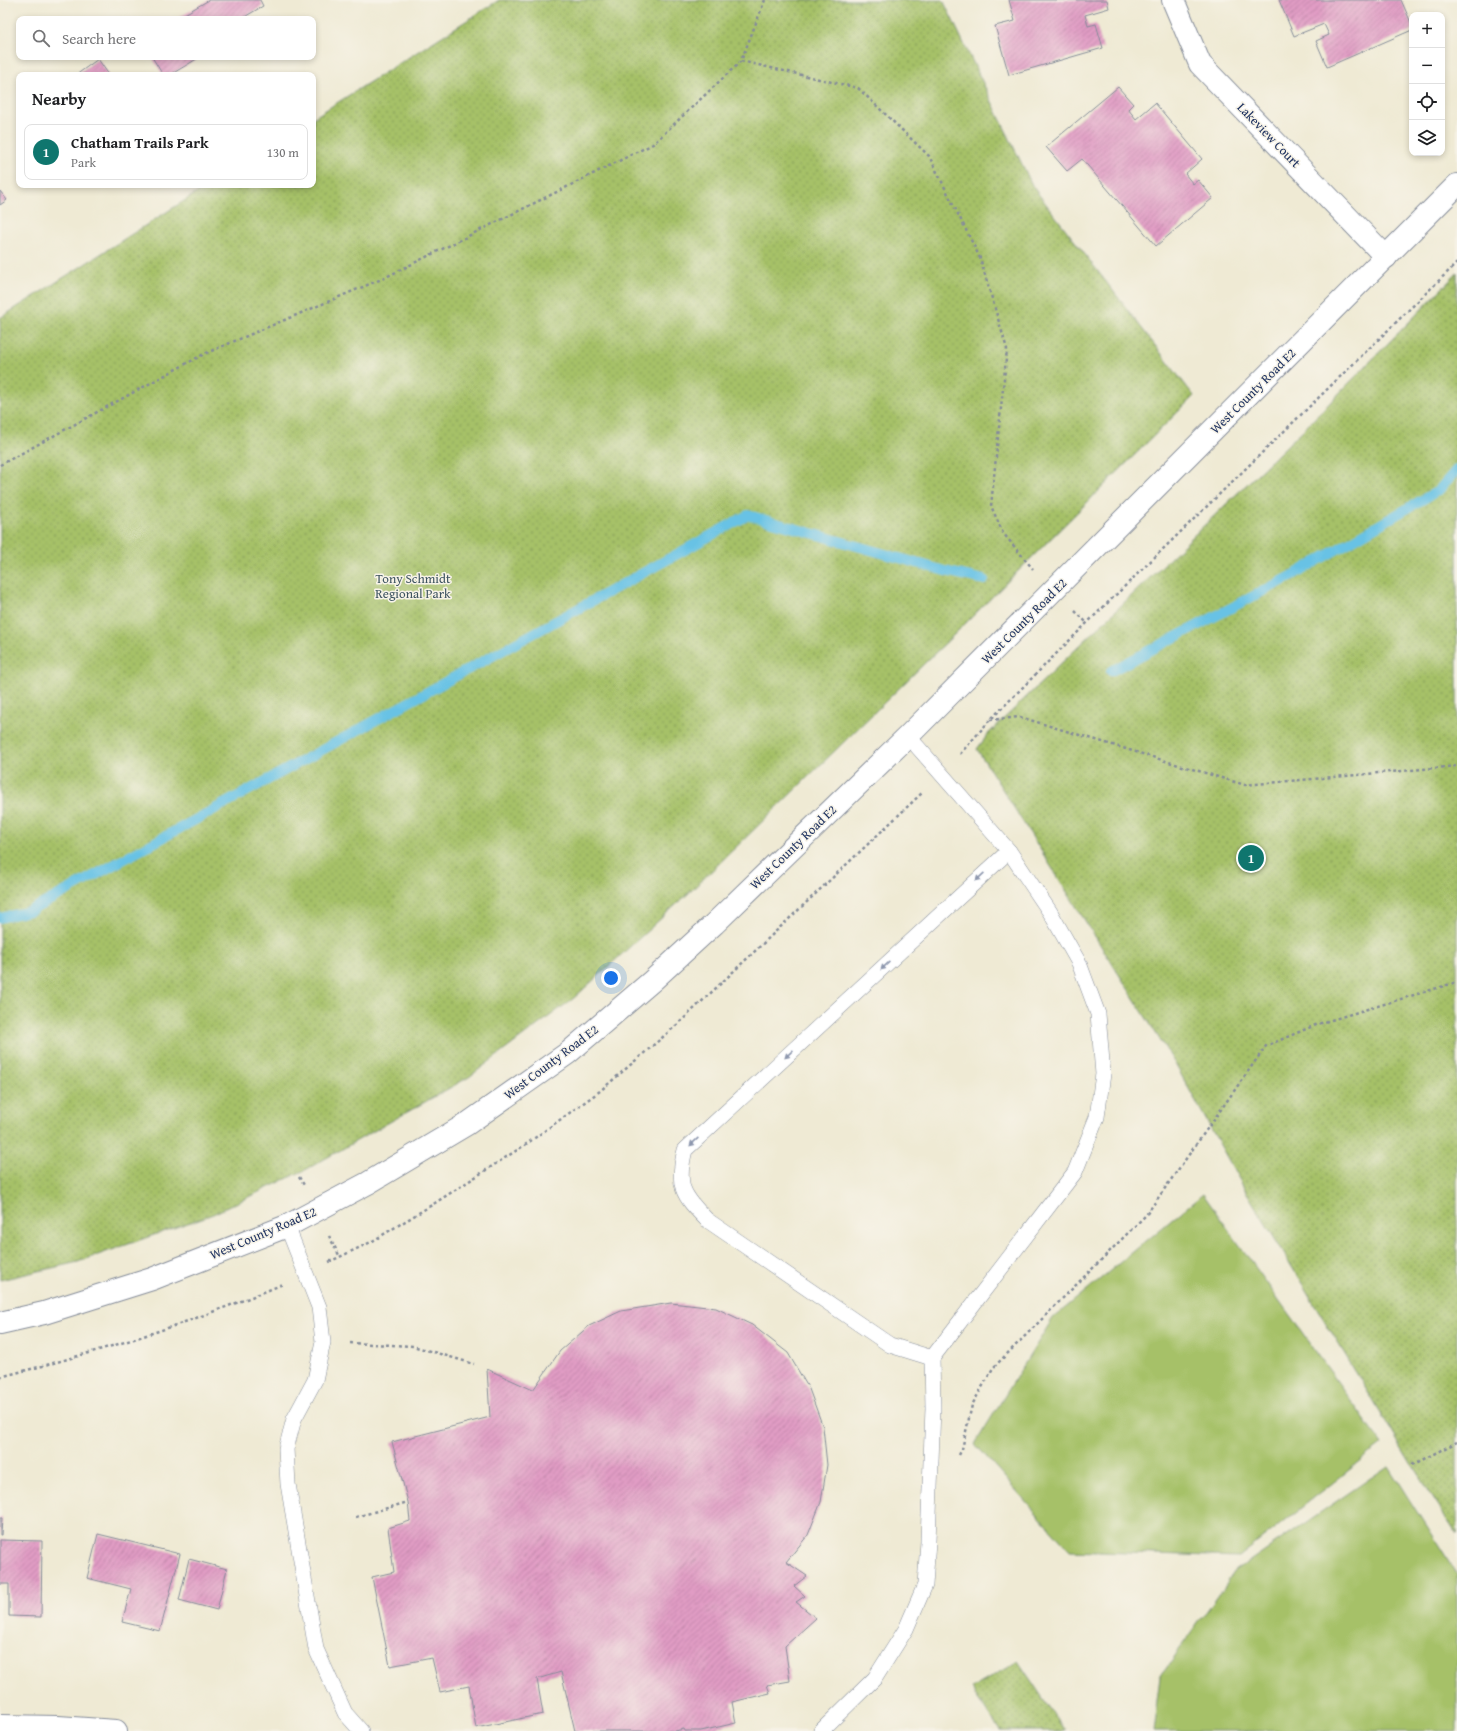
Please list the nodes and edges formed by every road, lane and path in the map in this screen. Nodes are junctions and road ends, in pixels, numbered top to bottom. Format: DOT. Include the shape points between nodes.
graph roads {
  1 [pos="765,0"];
  2 [pos="1173,0"];
  3 [pos="741,61"];
  4 [pos="1457,185"];
  5 [pos="1386,257"];
  6 [pos="1457,262"];
  7 [pos="0,465"];
  8 [pos="1028,563"];
  9 [pos="990,720"];
  10 [pos="908,736"];
  11 [pos="969,744"];
  12 [pos="1457,766"];
  13 [pos="907,807"];
  14 [pos="1009,851"];
  15 [pos="1457,982"];
  16 [pos="287,1226"];
  17 [pos="340,1257"];
  18 [pos="268,1290"];
  19 [pos="0,1323"];
  20 [pos="350,1343"];
  21 [pos="932,1358"];
  22 [pos="474,1364"];
  23 [pos="0,1376"];
  24 [pos="1457,1442"];
  25 [pos="956,1459"];
  26 [pos="1412,1465"];
  27 [pos="408,1502"];
  28 [pos="356,1517"];
  29 [pos="0,1726"];
  30 [pos="116,1731"];
  31 [pos="361,1731"];
  32 [pos="820,1731"];
  1 -- 3 [label="path"];
  2 -- 5 [label="street, Lakeview Court" via="1200,64"];
  3 -- 7 [label="path" via="653,144 384,278 204,354"];
  3 -- 8 [label="path" via="858,88 929,156 980,258 1007,349 991,506 1003,533"];
  4 -- 5 [label="street, West County Road E2"];
  5 -- 10 [label="street, West County Road E2"];
  6 -- 9 [label="path"];
  9 -- 11 [label="path"];
  9 -- 12 [label="path" via="1020,717 1245,785"];
  10 -- 14 [label="lane"];
  10 -- 16 [label="street, West County Road E2" via="714,924 568,1053 467,1124 368,1183"];
  13 -- 17 [label="path" via="678,1024 600,1091 525,1145 435,1203 371,1242"];
  14 -- 21 [label="lane" via="1050,912 1079,963 1098,1014 1103,1074 1097,1117 1075,1172"];
  14 -- 21 [label="lane, one-way" via="685,1150 680,1170 683,1188 691,1204 706,1220 890,1344"];
  15 -- 25 [label="path" via="1318,1024 1266,1046 1146,1215 993,1368 972,1405 962,1449"];
  16 -- 19 [label="street, West County Road E2" via="152,1279 44,1313"];
  16 -- 31 [label="lane" via="319,1307 323,1342 315,1380 294,1419 286,1449 288,1484 316,1649 345,1713"];
  18 -- 23 [label="path" via="164,1329 64,1361"];
  20 -- 22 [label="path" via="414,1346"];
  21 -- 32 [label="lane" via="925,1584 906,1629 875,1678"];
  24 -- 26 [label="path"];
  27 -- 28 [label="path"];
  29 -- 30 [label="street"];
}
